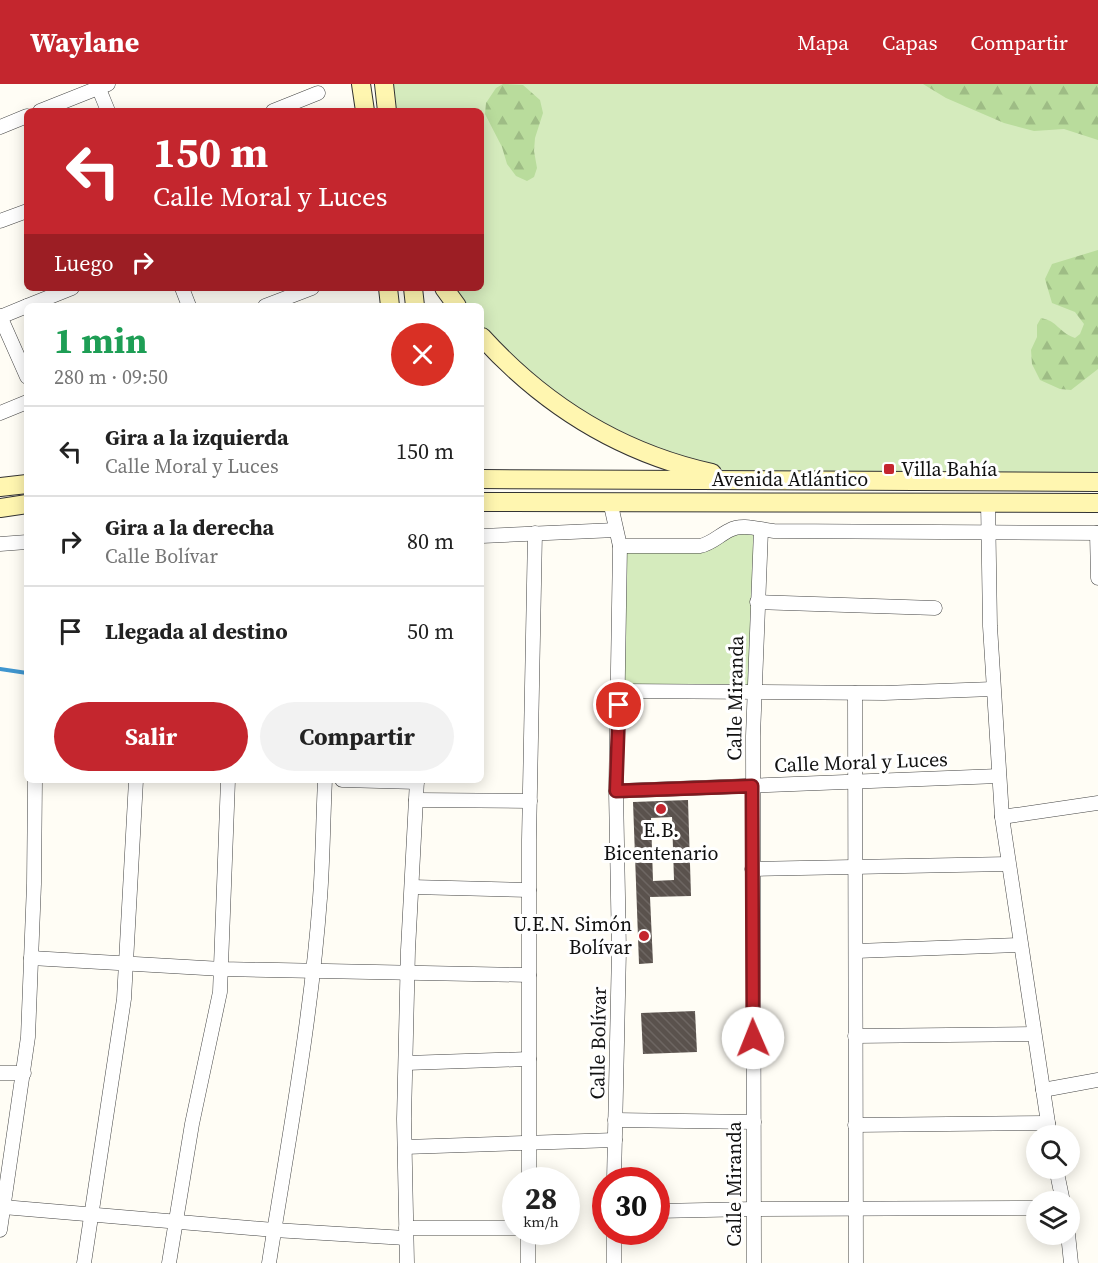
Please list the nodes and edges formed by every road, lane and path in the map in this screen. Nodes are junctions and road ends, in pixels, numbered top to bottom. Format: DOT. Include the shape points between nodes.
graph roads {
  1 [pos="361,84"];
  2 [pos="384,84"];
  3 [pos="101,85"];
  4 [pos="318,93"];
  5 [pos="47,108"];
  6 [pos="107,108"];
  7 [pos="280,108"];
  8 [pos="364,108"];
  9 [pos="387,108"];
  10 [pos="24,117"];
  11 [pos="0,127"];
  12 [pos="24,212"];
  13 [pos="0,221"];
  14 [pos="64,291"];
  15 [pos="307,291"];
  16 [pos="291,301"];
  17 [pos="34,303"];
  18 [pos="24,307"];
  19 [pos="0,317"];
  20 [pos="484,339"];
  21 [pos="24,370"];
  22 [pos="24,403"];
  23 [pos="0,413"];
  24 [pos="484,479"];
  25 [pos="755,480"];
  26 [pos="1098,482"];
  27 [pos="24,484"];
  28 [pos="0,487"];
  29 [pos="610,501"];
  30 [pos="484,502"];
  31 [pos="988,502"];
  32 [pos="1098,503"];
  33 [pos="24,504"];
  34 [pos="0,508"];
  35 [pos="616,530"];
  36 [pos="761,530"];
  37 [pos="989,532"];
  38 [pos="535,533"];
  39 [pos="1097,533"];
  40 [pos="484,536"];
  41 [pos="24,542"];
  42 [pos="0,543"];
  43 [pos="621,546"];
  44 [pos="1098,578"];
  45 [pos="757,602"];
  46 [pos="935,608"];
  47 [pos="993,689"];
  48 [pos="619,691"];
  49 [pos="754,693"];
  50 [pos="855,693"];
  51 [pos="999,776"];
  52 [pos="35,783"];
  53 [pos="136,783"];
  54 [pos="228,783"];
  55 [pos="324,783"];
  56 [pos="417,783"];
  57 [pos="856,783"];
  58 [pos="752,786"];
  59 [pos="616,791"];
  60 [pos="416,800"];
  61 [pos="530,801"];
  62 [pos="1098,803"];
  63 [pos="1002,817"];
  64 [pos="1008,864"];
  65 [pos="856,868"];
  66 [pos="752,869"];
  67 [pos="412,887"];
  68 [pos="529,890"];
  69 [pos="1020,945"];
  70 [pos="856,951"];
  71 [pos="31,958"];
  72 [pos="127,964"];
  73 [pos="222,969"];
  74 [pos="312,972"];
  75 [pos="408,973"];
  76 [pos="529,975"];
  77 [pos="1034,1034"];
  78 [pos="855,1036"];
  79 [pos="529,1059"];
  80 [pos="406,1063"];
  81 [pos="0,1073"];
  82 [pos="24,1073"];
  83 [pos="1098,1080"];
  84 [pos="1042,1090"];
  85 [pos="615,1120"];
  86 [pos="754,1122"];
  87 [pos="855,1125"];
  88 [pos="1048,1125"];
  89 [pos="1026,1129"];
  90 [pos="615,1140"];
  91 [pos="529,1144"];
  92 [pos="405,1147"];
  93 [pos="529,1167"];
  94 [pos="614,1167"];
  95 [pos="3,1207"];
  96 [pos="855,1208"];
  97 [pos="1026,1208"];
  98 [pos="754,1209"];
  99 [pos="670,1211"];
  100 [pos="91,1215"];
  101 [pos="176,1221"];
  102 [pos="502,1229"];
  103 [pos="0,1230"];
  104 [pos="274,1230"];
  105 [pos="406,1233"];
  106 [pos="528,1245"];
  107 [pos="614,1245"];
  108 [pos="1069,1245"];
  109 [pos="84,1263"];
  110 [pos="170,1263"];
  111 [pos="269,1263"];
  112 [pos="407,1263"];
  113 [pos="528,1263"];
  114 [pos="614,1263"];
  115 [pos="754,1263"];
  116 [pos="856,1263"];
  117 [pos="1071,1263"];
  1 -- 8 [label="main road"];
  2 -- 9 [label="main road"];
  3 -- 5 [label="street"];
  3 -- 6 [label="street"];
  4 -- 7 [label="street"];
  10 -- 11 [label="street"];
  12 -- 13 [label="street"];
  14 -- 17 [label="street"];
  15 -- 16 [label="street"];
  18 -- 19 [label="street"];
  19 -- 21 [label="street"];
  20 -- 25 [label="main road" via="521,377 604,434 664,460"];
  22 -- 23 [label="street"];
  24 -- 25 [label="main road, Avenida Atlántico"];
  25 -- 26 [label="main road, Avenida Atlántico"];
  27 -- 28 [label="main road"];
  29 -- 30 [label="main road, Avenida Atlántico"];
  29 -- 31 [label="main road, Avenida Atlántico"];
  29 -- 35 [label="street, Calle Bolívar"];
  31 -- 32 [label="main road, Avenida Atlántico"];
  31 -- 37 [label="street"];
  33 -- 34 [label="main road"];
  35 -- 38 [label="street"];
  35 -- 43 [label="street, Calle Bolívar"];
  36 -- 37 [label="street"];
  36 -- 43 [label="street" via="732,528 710,544 700,546"];
  36 -- 45 [label="street, Calle Miranda"];
  37 -- 39 [label="street"];
  37 -- 47 [label="street"];
  38 -- 40 [label="street"];
  38 -- 61 [label="street"];
  39 -- 44 [label="street"];
  41 -- 42 [label="street"];
  43 -- 48 [label="street, Calle Bolívar"];
  45 -- 46 [label="street"];
  45 -- 49 [label="street, Calle Miranda"];
  47 -- 50 [label="street"];
  47 -- 51 [label="street"];
  48 -- 49 [label="street"];
  48 -- 59 [label="street, Calle Bolívar"];
  49 -- 50 [label="street"];
  49 -- 58 [label="street, Calle Miranda"];
  50 -- 57 [label="street"];
  51 -- 57 [label="street, Calle Moral y Luces"];
  51 -- 63 [label="street"];
  52 -- 71 [label="street"];
  53 -- 72 [label="street"];
  54 -- 73 [label="street"];
  55 -- 74 [label="street" via="320,899"];
  56 -- 60 [label="street"];
  57 -- 58 [label="street, Calle Moral y Luces"];
  57 -- 65 [label="street"];
  58 -- 59 [label="street, Calle Moral y Luces"];
  58 -- 66 [label="street, Calle Miranda"];
  59 -- 85 [label="street, Calle Bolívar" via="620,950"];
  60 -- 61 [label="street"];
  60 -- 67 [label="street"];
  61 -- 68 [label="street"];
  62 -- 63 [label="street"];
  63 -- 64 [label="street"];
  64 -- 65 [label="street"];
  64 -- 69 [label="street"];
  65 -- 66 [label="street"];
  65 -- 70 [label="street"];
  66 -- 86 [label="street, Calle Miranda"];
  67 -- 68 [label="street"];
  67 -- 75 [label="street"];
  68 -- 76 [label="street"];
  69 -- 70 [label="street"];
  69 -- 77 [label="street"];
  70 -- 78 [label="street"];
  71 -- 72 [label="street"];
  71 -- 82 [label="street"];
  72 -- 73 [label="street"];
  72 -- 100 [label="street"];
  73 -- 74 [label="street"];
  73 -- 101 [label="street"];
  74 -- 75 [label="street"];
  74 -- 104 [label="street"];
  75 -- 76 [label="street"];
  75 -- 80 [label="street"];
  76 -- 79 [label="street"];
  77 -- 78 [label="street"];
  77 -- 84 [label="street"];
  78 -- 87 [label="street"];
  79 -- 80 [label="street"];
  79 -- 91 [label="street"];
  80 -- 92 [label="street"];
  81 -- 82 [label="street"];
  82 -- 95 [label="street"];
  83 -- 84 [label="street"];
  84 -- 88 [label="street"];
  85 -- 86 [label="street"];
  85 -- 90 [label="street, Calle Bolívar"];
  86 -- 98 [label="street, Calle Miranda"];
  87 -- 89 [label="street"];
  87 -- 96 [label="street"];
  90 -- 91 [label="street"];
  90 -- 94 [label="street, Calle Bolívar"];
  91 -- 92 [label="street"];
  91 -- 93 [label="street"];
  92 -- 105 [label="street"];
  95 -- 100 [label="street"];
  95 -- 103 [label="street"];
  96 -- 97 [label="street"];
  96 -- 98 [label="street"];
  96 -- 116 [label="street"];
  98 -- 99 [label="street"];
  98 -- 115 [label="street, Calle Miranda"];
  100 -- 101 [label="street"];
  100 -- 109 [label="street"];
  101 -- 104 [label="street"];
  101 -- 110 [label="street"];
  102 -- 105 [label="street"];
  104 -- 105 [label="street"];
  104 -- 111 [label="street"];
  105 -- 112 [label="street"];
  106 -- 113 [label="street"];
  107 -- 114 [label="street"];
  108 -- 117 [label="street"];
}
